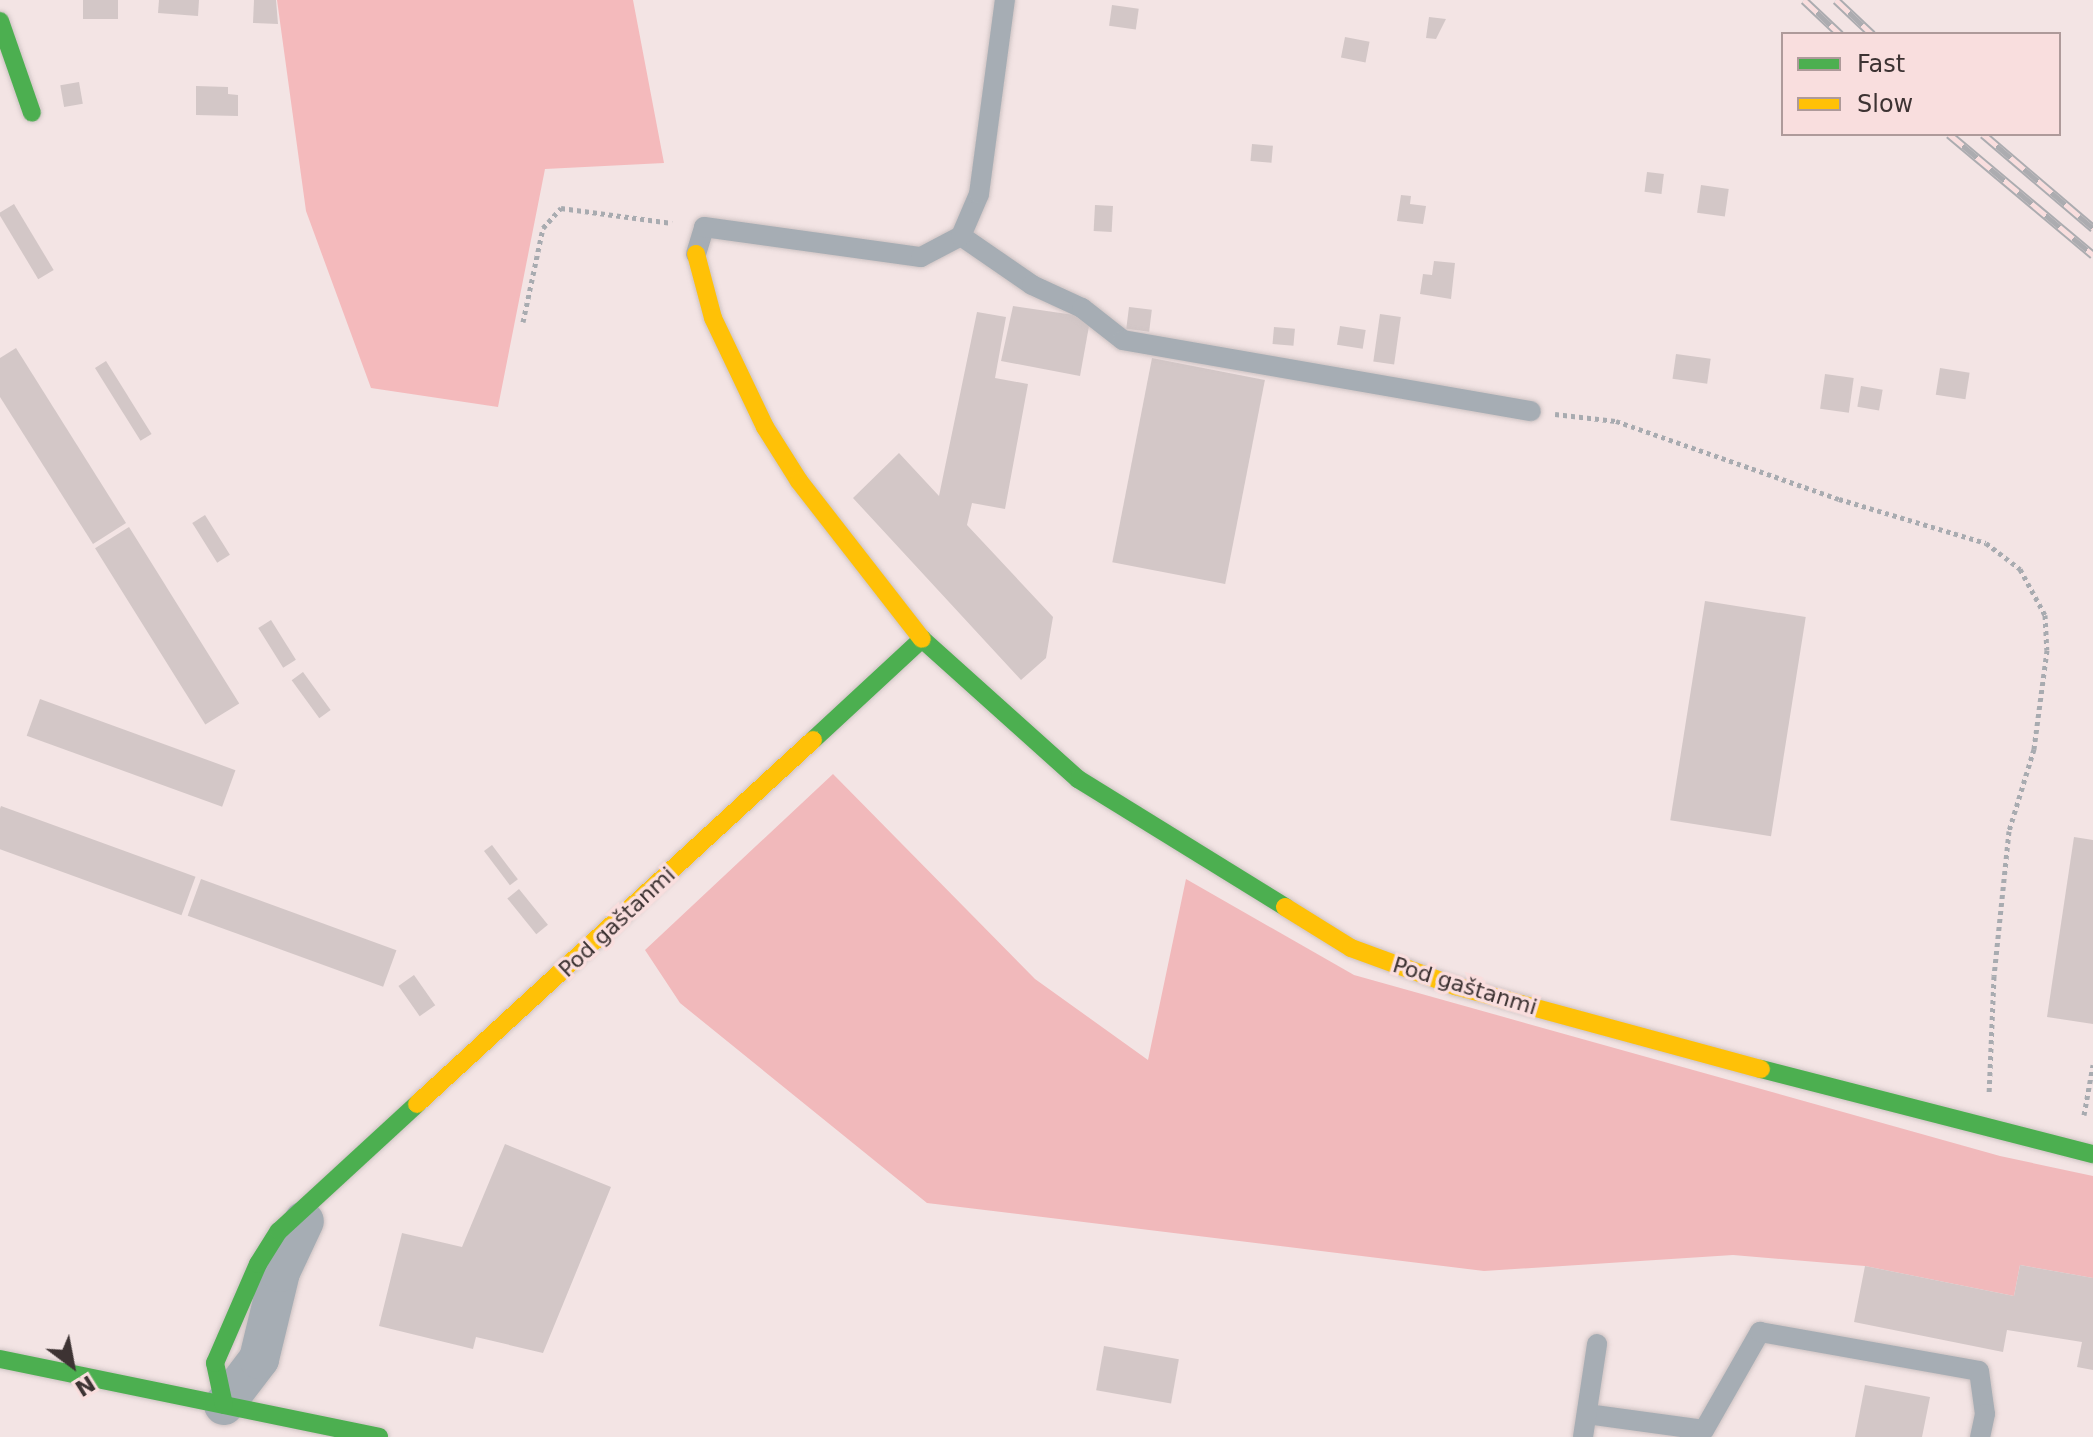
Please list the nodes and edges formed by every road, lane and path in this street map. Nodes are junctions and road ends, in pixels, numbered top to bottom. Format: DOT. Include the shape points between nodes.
graph roads {
  1 [pos="1005,0"];
  2 [pos="0,21"];
  3 [pos="32,113"];
  4 [pos="704,227"];
  5 [pos="961,236"];
  6 [pos="696,254"];
  7 [pos="523,322"];
  8 [pos="1531,411"];
  9 [pos="922,639"];
  10 [pos="2093,1065"];
  11 [pos="1987,1131"];
  12 [pos="2073,1150"];
  13 [pos="2093,1154"];
  14 [pos="312,1206"];
  15 [pos="1597,1344"];
  16 [pos="0,1359"];
  17 [pos="224,1405"];
  18 [pos="1587,1414"];
  19 [pos="379,1437"];
  20 [pos="1583,1437"];
  21 [pos="1980,1437"];
  1 -- 5 [label="lane" via="979,194"];
  2 -- 3 [label="street"];
  4 -- 5 [label="lane" via="921,257"];
  4 -- 6 [label="lane"];
  4 -- 7 [label="path" via="561,208 543,228"];
  5 -- 8 [label="lane" via="1032,285 1082,308 1123,340"];
  6 -- 9 [label="street, Pod gaštanmi" via="713,318 765,427 799,481"];
  8 -- 11 [label="path" via="1616,421 1839,499 1986,543 2020,569 2045,615 2047,650 2034,749 2009,831 1994,976"];
  9 -- 11 [label="street, Pod gaštanmi" via="1078,779 1351,948 1455,986"];
  9 -- 14 [label="street, Pod gaštanmi"];
  10 -- 12 [label="path"];
  11 -- 12 [label="street, Pod gaštanmi"];
  12 -- 13 [label="street, Pod gaštanmi"];
  14 -- 17 [label="street, Pod gaštanmi" via="280,1272 259,1359"];
  15 -- 18 [label="lane"];
  16 -- 17 [label="street"];
  17 -- 19 [label="street"];
  18 -- 20 [label="lane"];
  18 -- 21 [label="lane" via="1704,1430 1760,1332 1979,1371 1985,1414"];
}
